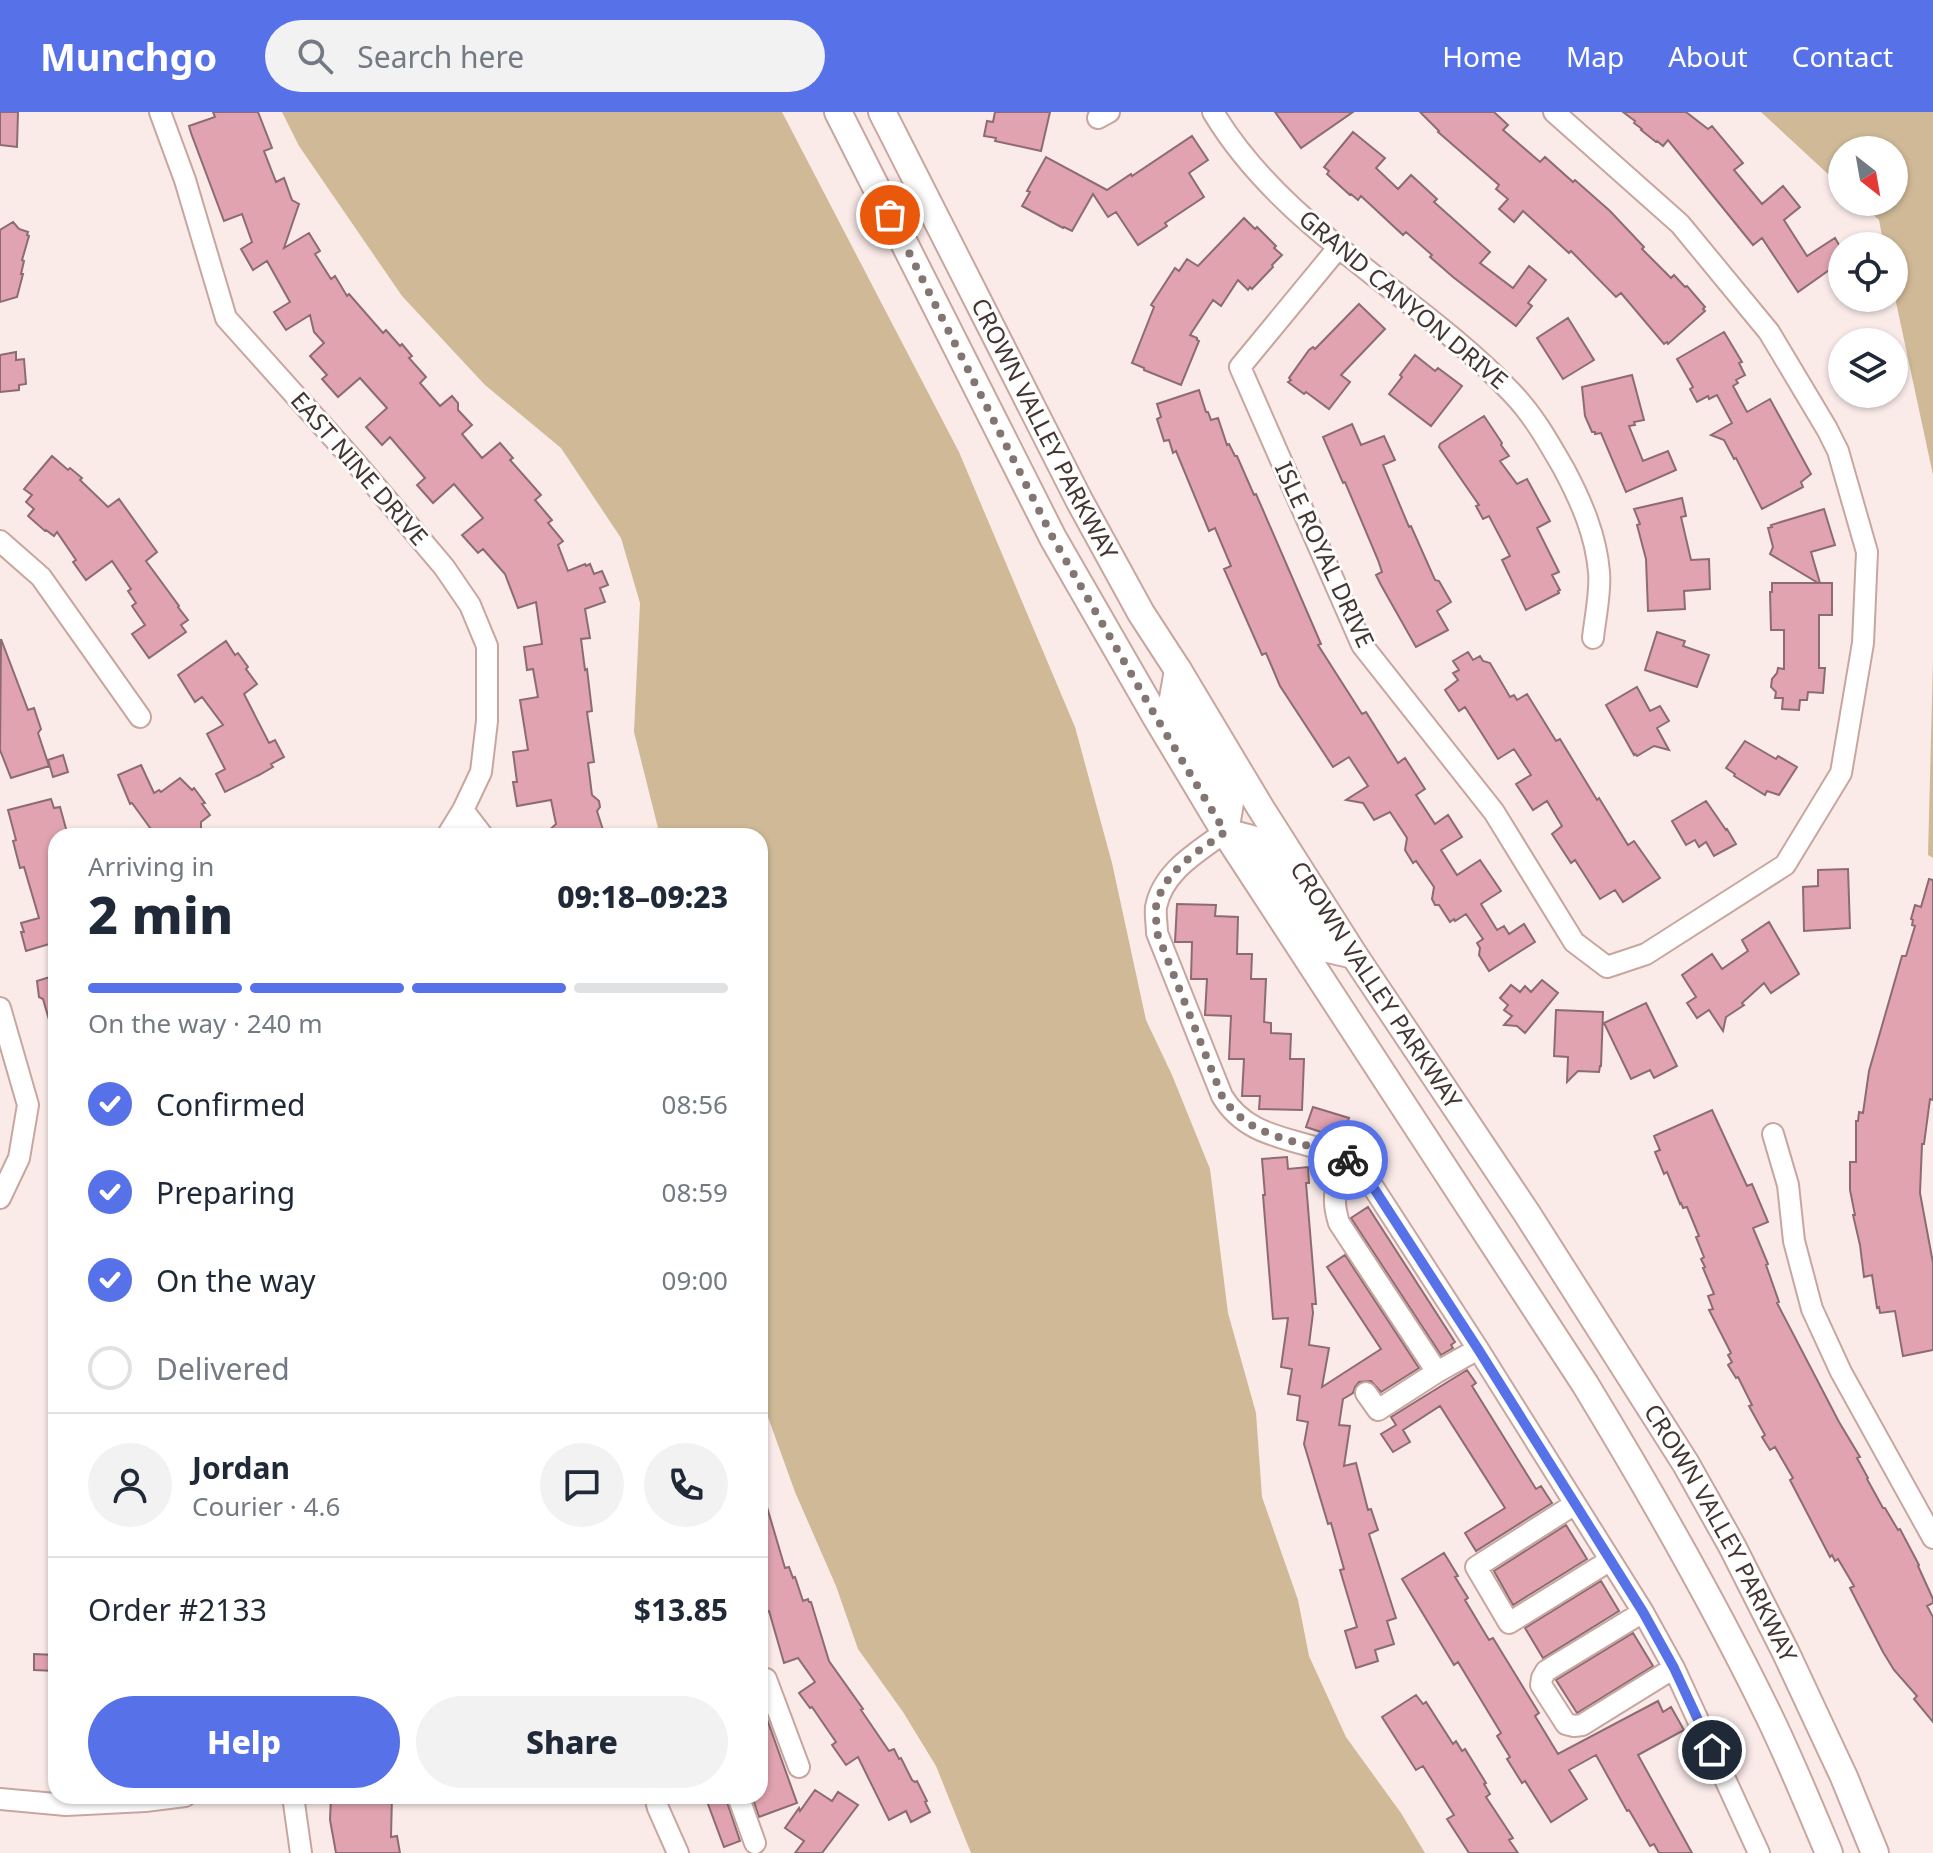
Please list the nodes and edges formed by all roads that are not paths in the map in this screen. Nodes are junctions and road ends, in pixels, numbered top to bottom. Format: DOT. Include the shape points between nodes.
graph roads {
  1 [pos="160,112"];
  2 [pos="838,112"];
  3 [pos="882,112"];
  4 [pos="1213,112"];
  5 [pos="1554,112"];
  6 [pos="1338,248"];
  7 [pos="0,541"];
  8 [pos="1593,638"];
  9 [pos="1178,670"];
  10 [pos="140,717"];
  11 [pos="463,810"];
  12 [pos="452,828"];
  13 [pos="477,828"];
  14 [pos="1225,832"];
  15 [pos="1354,955"];
  16 [pos="0,1008"];
  17 [pos="1773,1134"];
  18 [pos="1347,1160"];
  19 [pos="0,1198"];
  20 [pos="1478,1349"];
  21 [pos="1437,1372"];
  22 [pos="1366,1393"];
  23 [pos="1575,1504"];
  24 [pos="1933,1538"];
  25 [pos="1609,1561"];
  26 [pos="1643,1612"];
  27 [pos="1674,1668"];
  28 [pos="768,1684"];
  29 [pos="799,1767"];
  30 [pos="0,1799"];
  31 [pos="48,1803"];
  32 [pos="55,1804"];
  33 [pos="77,1804"];
  34 [pos="294,1804"];
  35 [pos="657,1804"];
  36 [pos="741,1804"];
  37 [pos="755,1843"];
  38 [pos="301,1853"];
  39 [pos="678,1853"];
  40 [pos="1759,1853"];
  41 [pos="1829,1853"];
  42 [pos="1875,1853"];
  1 -- 11 [label="street, EAST NINE DRIVE" via="226,318 444,567 470,605 487,646 487,721 481,772"];
  2 -- 14 [label="main road, CROWN VALLEY PARKWAY" via="1053,538"];
  3 -- 9 [label="main road, CROWN VALLEY PARKWAY" via="1079,500"];
  4 -- 6 [label="street, GRAND CANYON DRIVE" via="1260,176"];
  5 -- 6 [label="street, ISLE ROYAL DRIVE" via="1680,224 1769,332 1838,451 1867,552 1863,643 1841,773 1785,865 1646,954 1607,967 1574,942 1494,812 1362,645 1240,367"];
  6 -- 8 [label="street, GRAND CANYON DRIVE" via="1459,341 1515,395 1544,434 1590,525 1600,573"];
  7 -- 10 [label="street" via="41,577"];
  9 -- 14 [label="main road" via="1172,704 1230,803"];
  9 -- 15 [label="main road, CROWN VALLEY PARKWAY"];
  11 -- 12 [label="street, EAST NINE DRIVE"];
  11 -- 13 [label="street"];
  14 -- 15 [label="main road" via="1252,839 1328,949"];
  14 -- 18 [label="street" via="1181,864 1163,886 1156,908 1157,933 1230,1109 1260,1131"];
  14 -- 41 [label="main road, CROWN VALLEY PARKWAY" via="1635,1466 1730,1638"];
  15 -- 42 [label="main road, CROWN VALLEY PARKWAY" via="1526,1212 1694,1478 1786,1653"];
  16 -- 19 [label="street" via="28,1105 19,1158"];
  17 -- 24 [label="street" via="1812,1309"];
  18 -- 20 [label="street" via="1364,1173"];
  18 -- 21 [label="street" via="1334,1192 1339,1223"];
  20 -- 21 [label="street"];
  20 -- 23 [label="street"];
  21 -- 22 [label="street" via="1383,1417"];
  23 -- 25 [label="street"];
  23 -- 25 [label="street" via="1476,1567 1509,1623"];
  25 -- 26 [label="street"];
  26 -- 27 [label="street"];
  26 -- 27 [label="street" via="1546,1671 1541,1685 1566,1724 1582,1725"];
  27 -- 40 [label="street"];
  28 -- 29 [label="street"];
  30 -- 31 [label="street"];
  32 -- 33 [label="street"];
  34 -- 38 [label="street"];
  35 -- 39 [label="street"];
  36 -- 37 [label="street"];
}
